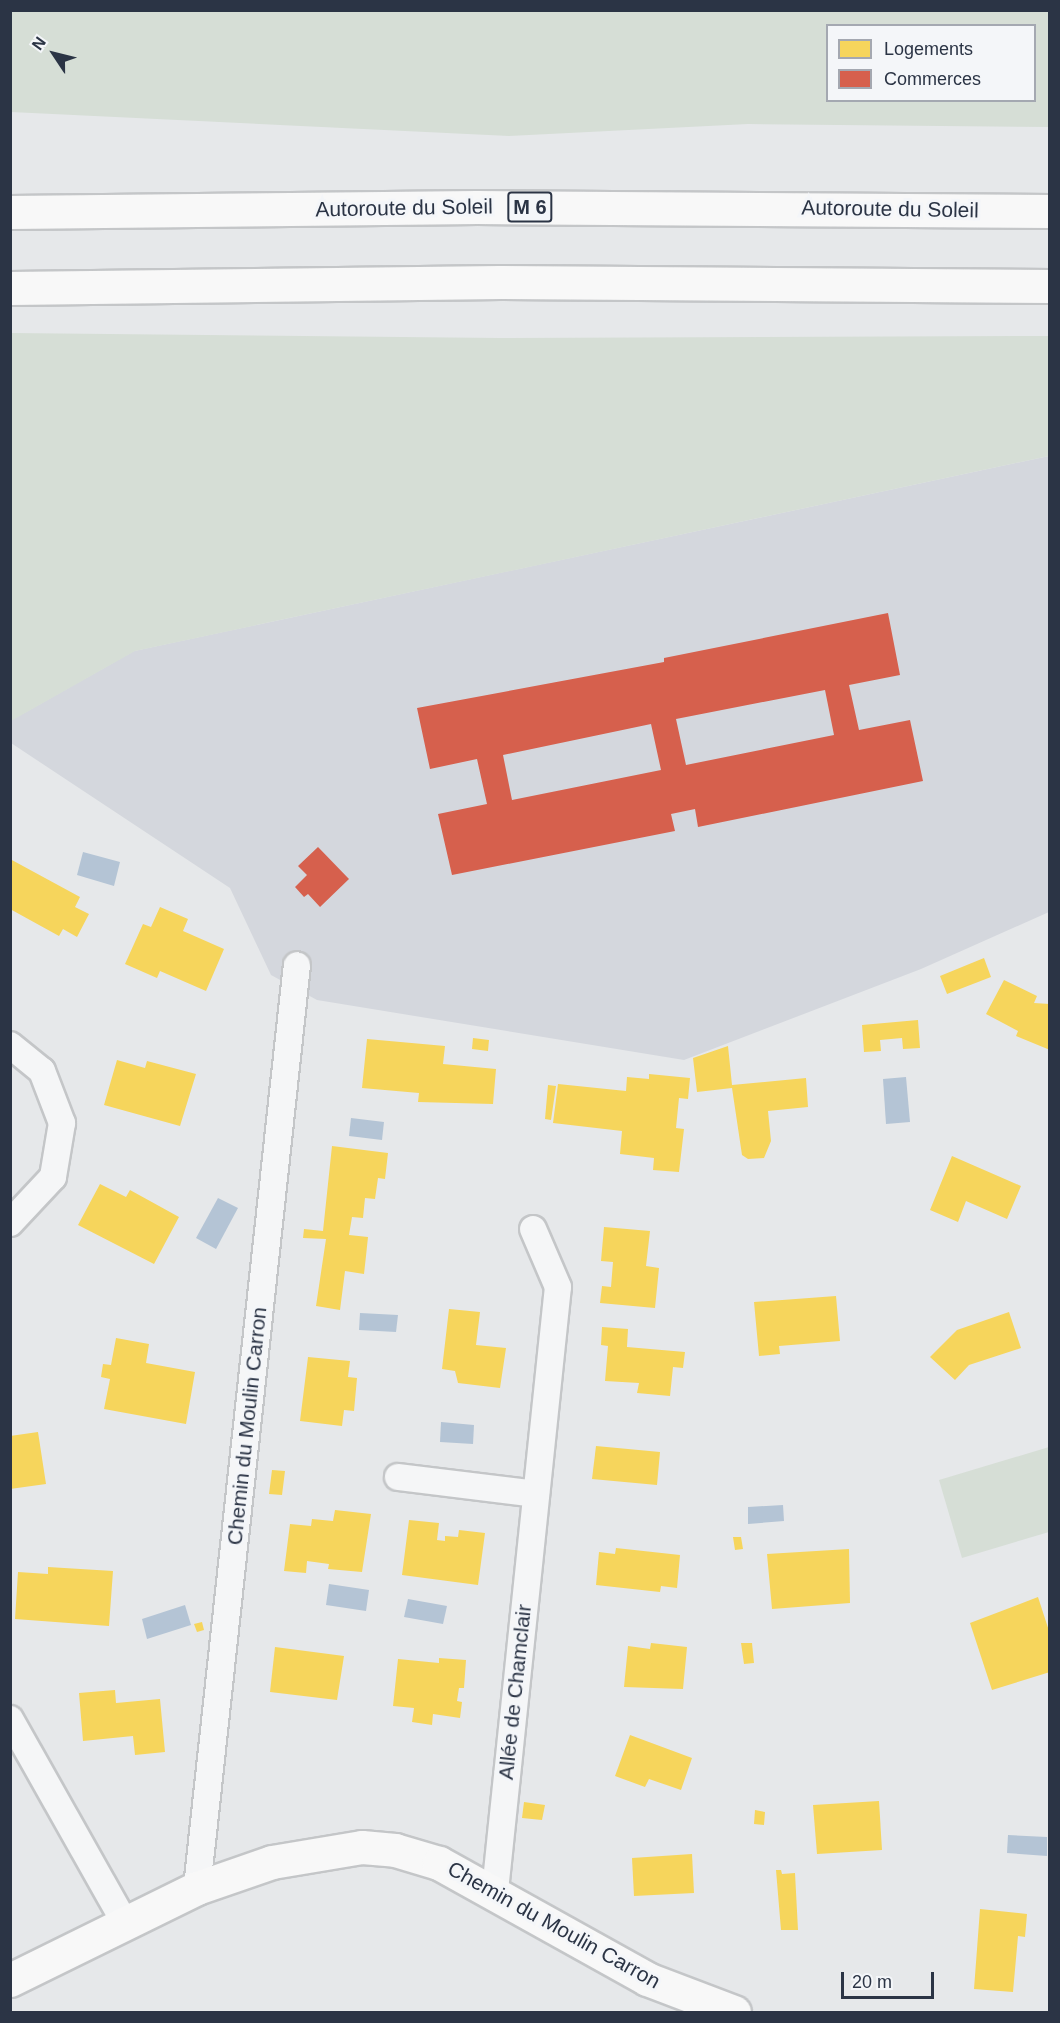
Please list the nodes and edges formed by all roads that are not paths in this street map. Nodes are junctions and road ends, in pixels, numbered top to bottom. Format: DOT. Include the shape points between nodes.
graph roads {
  1 [pos="1050,211"];
  2 [pos="10,212"];
  3 [pos="1050,286"];
  4 [pos="10,288"];
  5 [pos="297,965"];
  6 [pos="10,1045"];
  7 [pos="10,1223"];
  8 [pos="532,1229"];
  9 [pos="398,1477"];
  10 [pos="536,1494"];
  11 [pos="10,1719"];
  12 [pos="197,1888"];
  13 [pos="495,1891"];
  14 [pos="124,1921"];
  15 [pos="10,1980"];
  16 [pos="734,2013"];
  1 -- 2 [label="main road, Autoroute du Soleil / M 6" via="477,207"];
  3 -- 4 [label="main road" via="500,282"];
  5 -- 12 [label="street, Chemin du Moulin Carron"];
  6 -- 7 [label="street" via="42,1071 62,1123 52,1177"];
  8 -- 10 [label="street, Allée de Chamclair" via="558,1287"];
  9 -- 10 [label="street"];
  10 -- 13 [label="street, Allée de Chamclair"];
  11 -- 14 [label="street"];
  12 -- 13 [label="main road, Chemin du Moulin Carron" via="272,1862 362,1847 395,1850 439,1863"];
  12 -- 14 [label="main road, Chemin du Moulin Carron"];
  13 -- 16 [label="main road, Chemin du Moulin Carron" via="647,1979"];
  14 -- 15 [label="main road, Chemin du Moulin Carron"];
}
